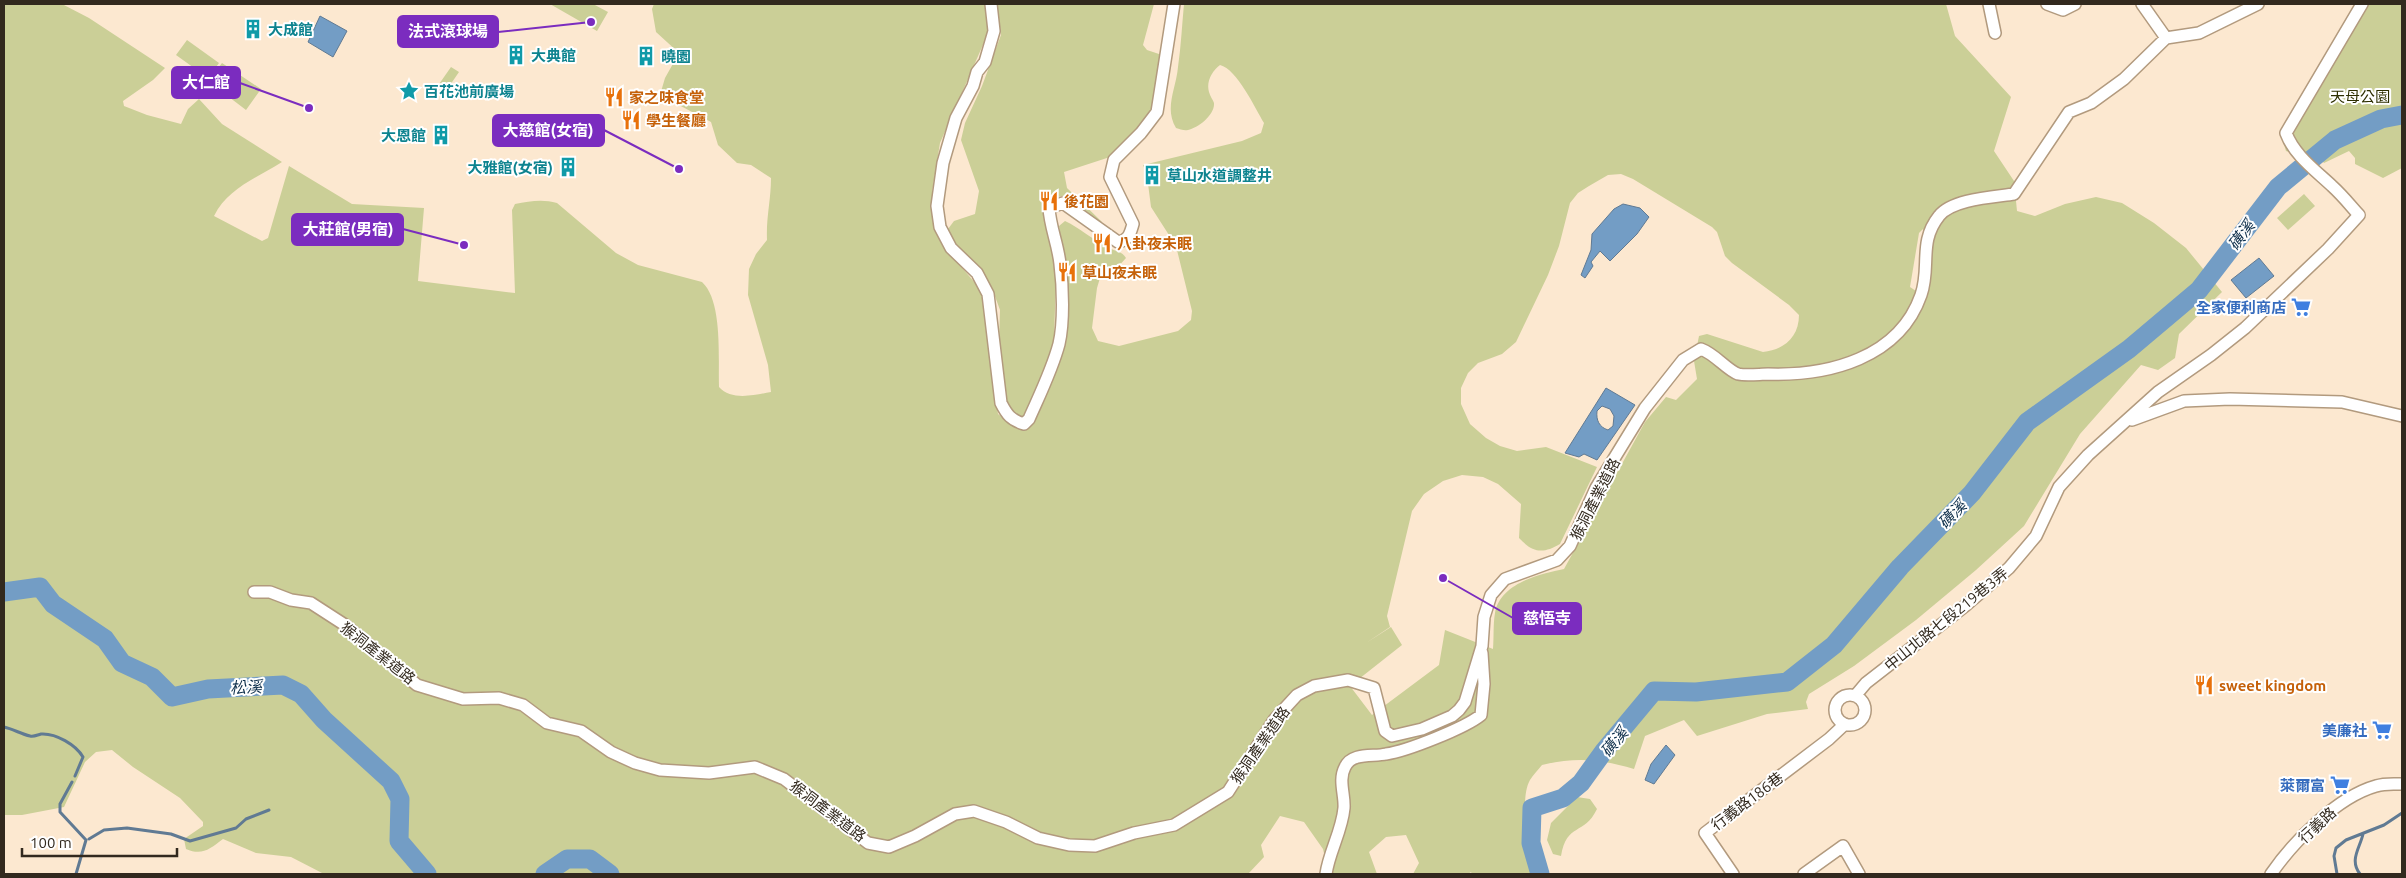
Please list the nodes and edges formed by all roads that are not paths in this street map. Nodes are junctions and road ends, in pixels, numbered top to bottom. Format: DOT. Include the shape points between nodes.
graph roads {
  1 [pos="991,4"];
  2 [pos="1174,4"];
  3 [pos="1989,4"];
  4 [pos="2047,4"];
  5 [pos="2075,4"];
  6 [pos="2142,4"];
  7 [pos="2258,4"];
  8 [pos="2362,4"];
  9 [pos="1995,33"];
  10 [pos="2166,38"];
  11 [pos="2402,416"];
  12 [pos="2126,422"];
  13 [pos="254,592"];
  14 [pos="1482,646"];
  15 [pos="1859,699"];
  16 [pos="1841,721"];
  17 [pos="2402,784"];
  18 [pos="1326,874"];
  19 [pos="1733,874"];
  20 [pos="1804,874"];
  21 [pos="1858,874"];
  22 [pos="2271,874"];
  1 -- 2 [label="street" via="992,39 985,62 976,72 973,86 956,118 943,163 937,206 940,227 951,248 977,273 988,294 1001,403 1014,421 1024,424 1049,375 1059,342 1060,264 1049,208 1062,203 1118,242 1126,241 1130,236 1133,224 1110,177 1114,160 1158,112"];
  3 -- 9 [label="street"];
  4 -- 5 [label="street" via="2062,10"];
  6 -- 10 [label="street"];
  7 -- 10 [label="street" via="2199,34"];
  8 -- 12 [label="street, 中山北路七段219巷3弄" via="2286,133 2316,174 2359,215 2245,328 2158,392"];
  10 -- 14 [label="street, 猴洞產業道路" via="2124,79 2091,103 2069,112 2014,194 1950,206 1940,215 1928,234 1925,285 1915,312 1892,340 1847,365 1791,375 1738,374 1710,352 1701,349 1683,360 1645,408 1596,488 1570,546 1557,560 1505,579 1491,595 1484,617"];
  11 -- 12 [label="street" via="2342,402 2230,399 2184,401"];
  12 -- 15 [label="street, 中山北路七段219巷3弄" via="2088,455 2059,487 2036,536 2009,568 1866,684"];
  13 -- 14 [label="street, 猴洞產業道路" via="270,592 311,604 345,625 417,685 463,699 499,698 523,706 547,723 581,731 610,752 660,770 709,773 755,767 784,779 868,842 889,847 955,814 974,811 1038,838 1069,845 1095,846 1134,833 1174,825 1228,792 1274,720 1297,695 1314,686 1348,680 1374,688 1384,732 1392,736 1409,733 1452,716 1459,710 1465,702"];
  14 -- 18 [label="street" via="1484,684 1481,715 1472,722 1420,743 1388,754 1356,757 1345,766 1341,784 1344,808"];
  15 -- 16 [label="street" via="1850,695 1841,698 1836,708"];
  15 -- 16 [label="street" via="1865,712 1860,721 1851,725"];
  16 -- 19 [label="street, 行義路186巷" via="1829,739 1705,833"];
  17 -- 22 [label="street, 行義路" via="2374,786 2333,809"];
  20 -- 21 [label="street" via="1843,846"];
}
